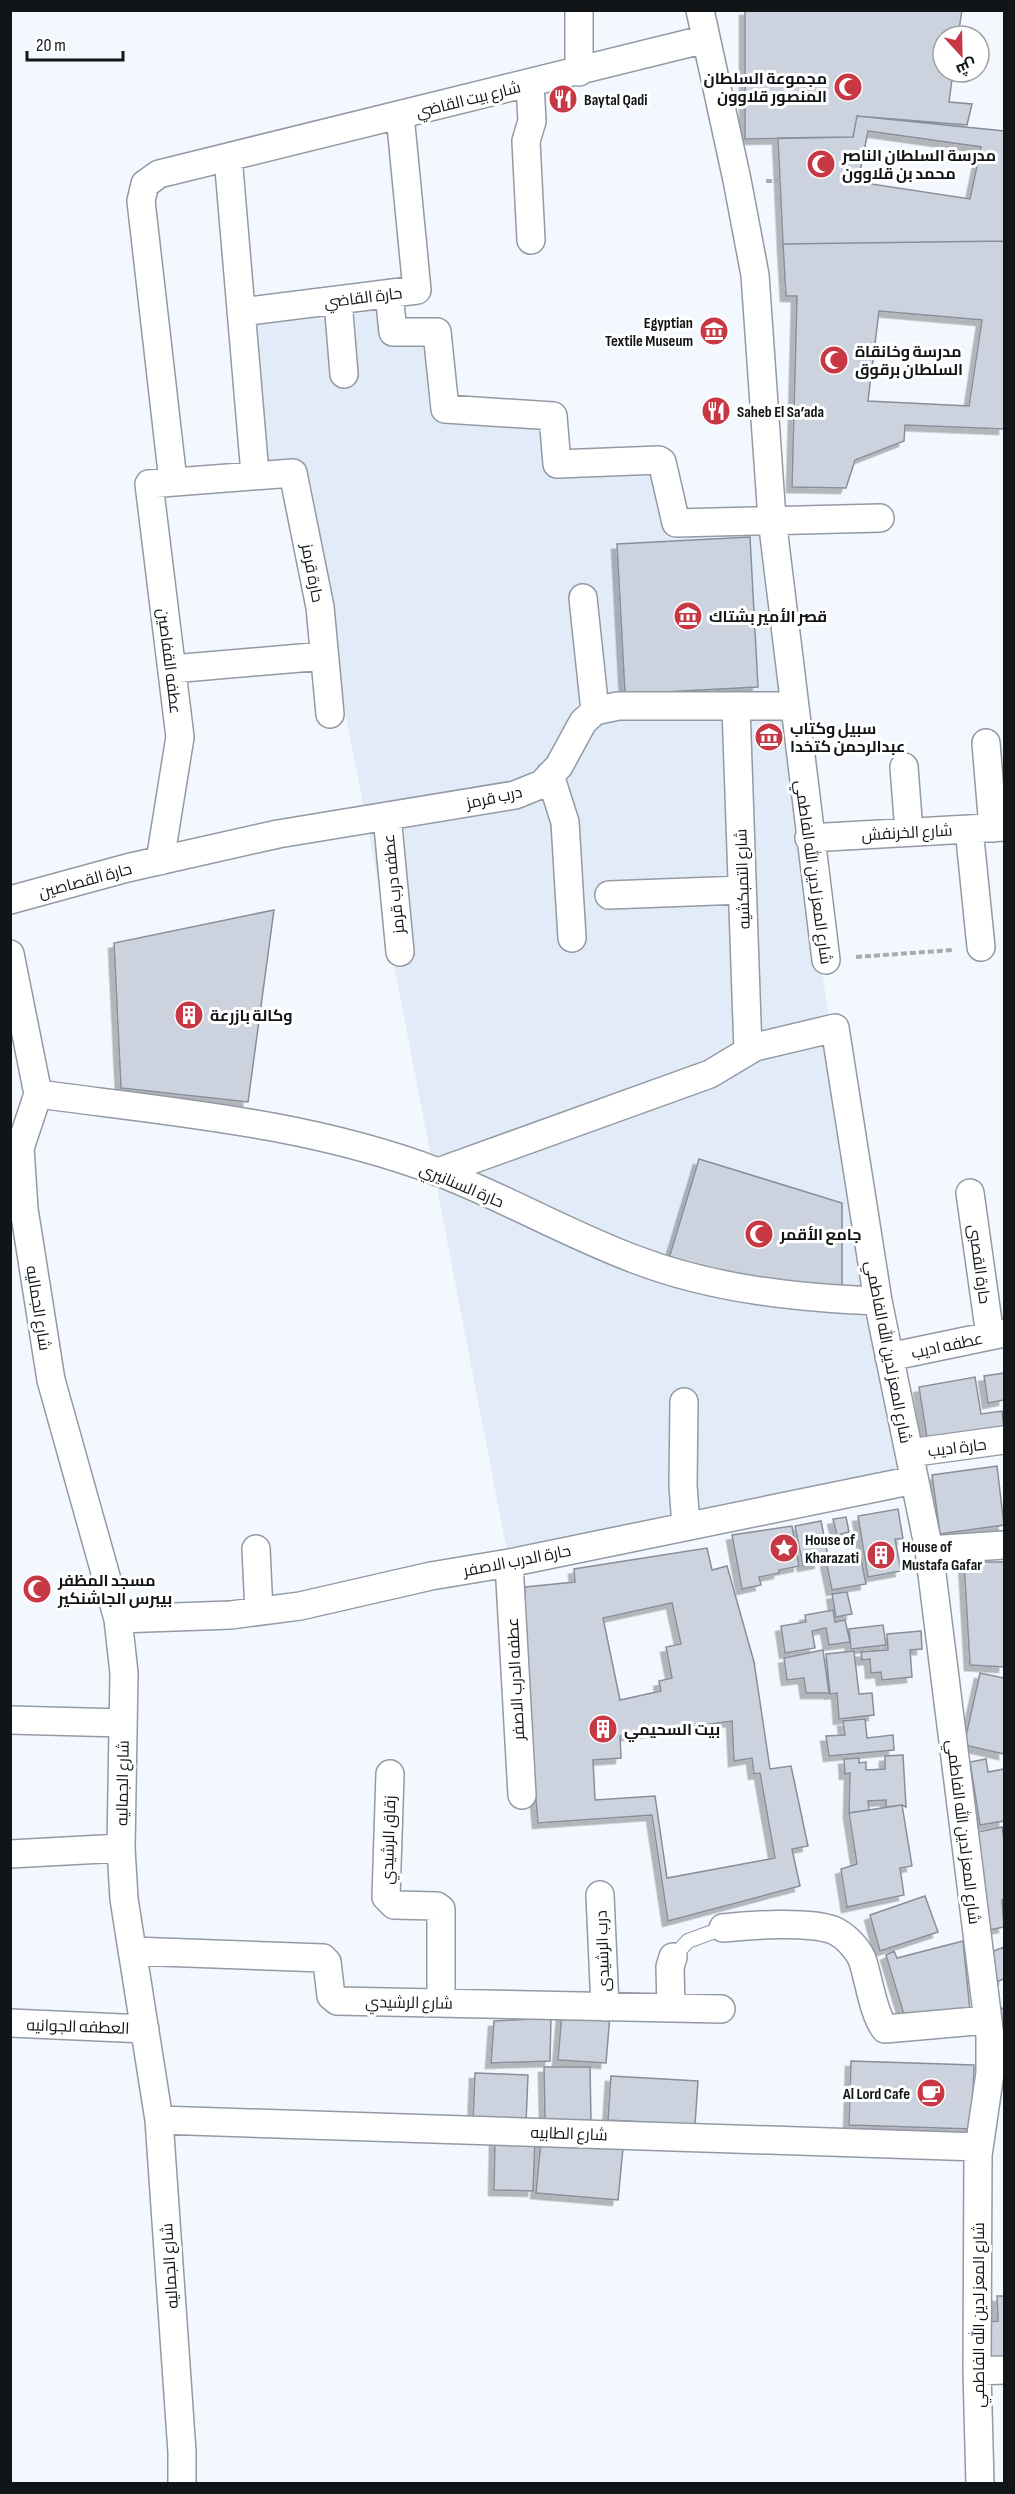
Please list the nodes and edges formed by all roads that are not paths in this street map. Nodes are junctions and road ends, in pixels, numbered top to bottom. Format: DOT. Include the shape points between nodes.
graph roads {
  1 [pos="579,10"];
  2 [pos="700,10"];
  3 [pos="706,39"];
  4 [pos="579,72"];
  5 [pos="530,84"];
  6 [pos="400,115"];
  7 [pos="228,157"];
  8 [pos="531,240"];
  9 [pos="389,294"];
  10 [pos="338,300"];
  11 [pos="241,312"];
  12 [pos="344,374"];
  13 [pos="255,474"];
  14 [pos="173,481"];
  15 [pos="880,518"];
  16 [pos="772,519"];
  17 [pos="583,598"];
  18 [pos="324,656"];
  19 [pos="172,669"];
  20 [pos="792,706"];
  21 [pos="735,707"];
  22 [pos="595,711"];
  23 [pos="330,714"];
  24 [pos="986,743"];
  25 [pos="904,767"];
  26 [pos="550,775"];
  27 [pos="387,816"];
  28 [pos="989,828"];
  29 [pos="909,832"];
  30 [pos="809,838"];
  31 [pos="160,861"];
  32 [pos="742,890"];
  33 [pos="609,895"];
  34 [pos="10,900"];
  35 [pos="572,938"];
  36 [pos="981,947"];
  37 [pos="400,952"];
  38 [pos="10,954"];
  39 [pos="826,960"];
  40 [pos="748,1051"];
  41 [pos="38,1094"];
  42 [pos="438,1172"];
  43 [pos="970,1193"];
  44 [pos="17,1211"];
  45 [pos="878,1301"];
  46 [pos="997,1335"];
  47 [pos="889,1357"];
  48 [pos="684,1402"];
  49 [pos="1005,1440"];
  50 [pos="909,1453"];
  51 [pos="914,1480"];
  52 [pos="686,1526"];
  53 [pos="1005,1545"];
  54 [pos="256,1549"];
  55 [pos="928,1550"];
  56 [pos="509,1563"];
  57 [pos="259,1611"];
  58 [pos="118,1619"];
  59 [pos="10,1720"];
  60 [pos="122,1723"];
  61 [pos="390,1774"];
  62 [pos="522,1795"];
  63 [pos="121,1848"];
  64 [pos="10,1854"];
  65 [pos="600,1895"];
  66 [pos="723,1928"];
  67 [pos="132,1951"];
  68 [pos="673,1957"];
  69 [pos="441,2003"];
  70 [pos="605,2007"];
  71 [pos="671,2008"];
  72 [pos="721,2009"];
  73 [pos="987,2020"];
  74 [pos="10,2023"];
  75 [pos="145,2029"];
  76 [pos="998,2059"];
  77 [pos="159,2120"];
  78 [pos="979,2147"];
  79 [pos="1005,2370"];
  80 [pos="977,2371"];
  81 [pos="182,2484"];
  82 [pos="980,2484"];
  1 -- 4 [label="street"];
  2 -- 3 [label="street, شارع المعز لدين الله الفاطمي"];
  3 -- 4 [label="street, شارع بيت القاضي"];
  3 -- 16 [label="street, شارع المعز لدين الله الفاطمي" via="755,275"];
  4 -- 5 [label="street, شارع بيت القاضي"];
  5 -- 6 [label="street, شارع بيت القاضي"];
  5 -- 8 [label="street" via="532,122 526,141"];
  6 -- 7 [label="street, شارع بيت القاضي"];
  6 -- 9 [label="street, حارة القاضي" via="417,290"];
  7 -- 11 [label="street"];
  7 -- 14 [label="street, شارع بيت القاضي" via="159,174 145,184 141,201"];
  9 -- 10 [label="street, حارة القاضي"];
  9 -- 16 [label="street" via="393,332 437,332 445,409 553,416 557,464 662,462 676,523"];
  10 -- 11 [label="street, حارة القاضي"];
  10 -- 12 [label="street"];
  11 -- 13 [label="street"];
  13 -- 14 [label="street"];
  13 -- 18 [label="street, حارة قرمز" via="289,472 295,476 320,607"];
  14 -- 19 [label="street, عطفه القفاصين" via="149,484 148,488"];
  15 -- 16 [label="street"];
  16 -- 20 [label="street, شارع المعز لدين الله الفاطمي"];
  17 -- 22 [label="street"];
  18 -- 19 [label="street"];
  18 -- 23 [label="street, حارة قرمز"];
  19 -- 31 [label="street, عطفه القفاصين" via="180,737"];
  20 -- 21 [label="street"];
  20 -- 30 [label="street, شارع المعز لدين الله الفاطمي"];
  21 -- 22 [label="street" via="618,706"];
  21 -- 32 [label="street, شارع التمبكشيه"];
  22 -- 26 [label="street, درب قرمز"];
  24 -- 28 [label="street"];
  25 -- 29 [label="street"];
  26 -- 27 [label="street, درب قرمز" via="542,784 515,795"];
  26 -- 35 [label="street" via="565,822"];
  27 -- 31 [label="street, درب قرمز" via="278,834"];
  27 -- 37 [label="street, عطفه درب قرمز"];
  28 -- 29 [label="street, شارع الخرنفش"];
  28 -- 36 [label="street"];
  29 -- 30 [label="street, شارع الخرنفش"];
  30 -- 39 [label="street, شارع المعز لدين الله الفاطمي"];
  31 -- 34 [label="street, حارة القصاصين"];
  32 -- 33 [label="street"];
  32 -- 40 [label="street, شارع التمبكشيه"];
  38 -- 41 [label="street"];
  40 -- 42 [label="street" via="710,1074"];
  40 -- 45 [label="street, شارع المعز لدين الله الفاطمي" via="835,1028"];
  41 -- 42 [label="street, حارة السنانيري" via="256,1124"];
  41 -- 44 [label="street, شارع الجماليه" via="20,1148"];
  42 -- 45 [label="street, حارة السنانيري" via="599,1245 679,1274 764,1291"];
  43 -- 46 [label="street, حارة القصبى"];
  44 -- 58 [label="street, شارع الجماليه" via="51,1380"];
  45 -- 47 [label="street, شارع المعز لدين الله الفاطمي"];
  46 -- 47 [label="street, عطفه اديب"];
  47 -- 50 [label="street, شارع المعز لدين الله الفاطمي"];
  48 -- 52 [label="street" via="682,1485"];
  49 -- 50 [label="street, حارة اديب"];
  50 -- 51 [label="street, شارع المعز لدين الله الفاطمي"];
  51 -- 52 [label="street, حارة الدرب الاصفر"];
  51 -- 55 [label="street, شارع المعز لدين الله الفاطمي"];
  52 -- 56 [label="street, حارة الدرب الاصفر"];
  53 -- 55 [label="street"];
  54 -- 57 [label="street"];
  55 -- 73 [label="street, شارع المعز لدين الله الفاطمي"];
  56 -- 57 [label="street, حارة الدرب الاصفر"];
  56 -- 62 [label="street, عطفه الدرب الاصفر"];
  57 -- 58 [label="street, حارة الدرب الاصفر"];
  58 -- 60 [label="street, شارع الجماليه" via="124,1673"];
  59 -- 60 [label="street"];
  60 -- 63 [label="street, شارع الجماليه"];
  61 -- 69 [label="street, زقاق الرشيدي" via="386,1897 394,1905 441,1909"];
  63 -- 64 [label="street"];
  63 -- 67 [label="street, شارع الجماليه"];
  65 -- 70 [label="street, درب الرشيدى"];
  66 -- 68 [label="lane" via="688,1941"];
  66 -- 73 [label="street" via="813,1926 833,1930 848,1939 861,1957 885,2029"];
  67 -- 69 [label="street, شارع الرشيدي" via="323,1958 327,1962 331,1996 337,2001"];
  67 -- 75 [label="street, شارع الجماليه"];
  68 -- 71 [label="street"];
  69 -- 70 [label="street, شارع الرشيدي"];
  70 -- 71 [label="street, شارع الرشيدي"];
  71 -- 72 [label="street, شارع الرشيدي"];
  73 -- 76 [label="street, شارع المعز لدين الله الفاطمي"];
  74 -- 75 [label="street, العطفه الجوانيه"];
  75 -- 77 [label="street, شارع الجماليه"];
  76 -- 78 [label="street, شارع المعز لدين الله الفاطمي"];
  77 -- 78 [label="street, شارع الطابيه"];
  77 -- 81 [label="street, شارع الجماليه"];
  78 -- 80 [label="street, شارع المعز لدين الله الفاطمي"];
  79 -- 80 [label="street"];
  80 -- 82 [label="street, شارع المعز لدين الله الفاطمي"];
}
